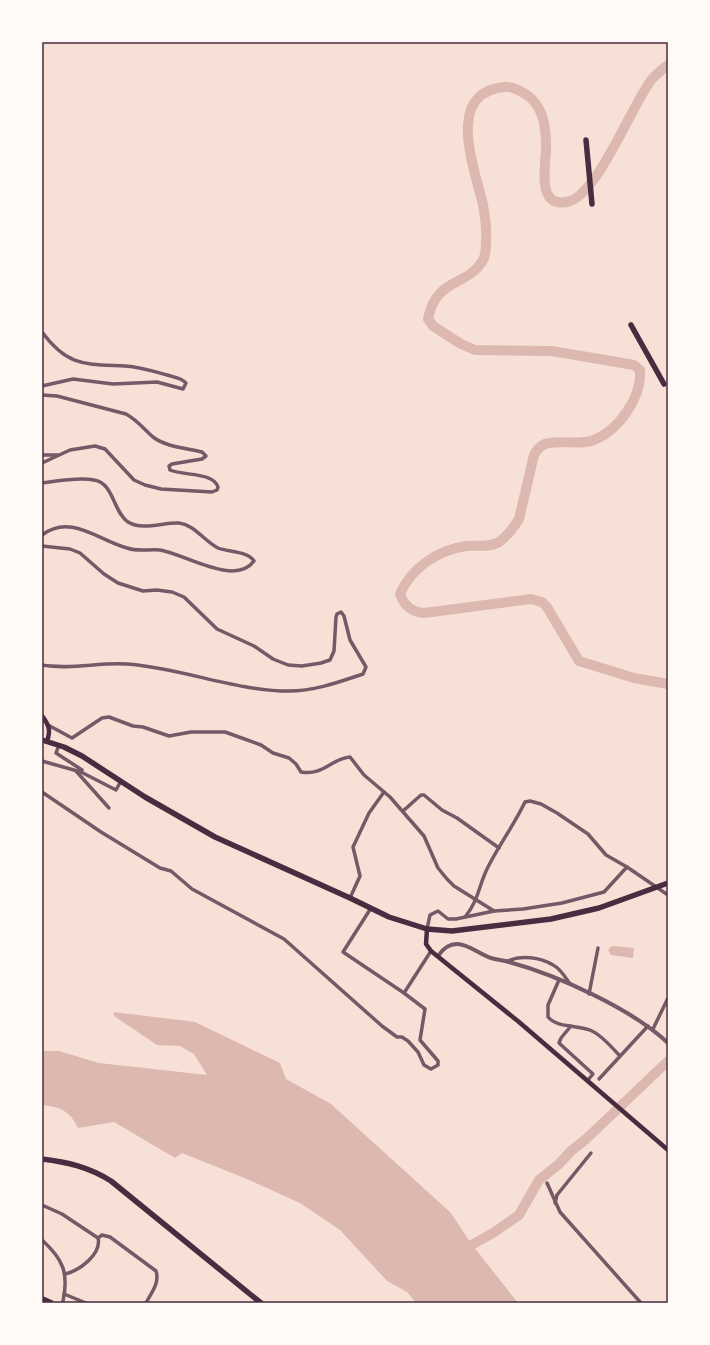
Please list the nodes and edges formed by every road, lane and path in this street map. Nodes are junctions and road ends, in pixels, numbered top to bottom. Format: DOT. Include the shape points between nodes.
graph roads {
  1 [pos="586,140"];
  2 [pos="592,202"];
  3 [pos="631,325"];
  4 [pos="42,332"];
  5 [pos="663,382"];
  6 [pos="42,386"];
  7 [pos="42,395"];
  8 [pos="42,455"];
  9 [pos="59,455"];
  10 [pos="42,463"];
  11 [pos="42,483"];
  12 [pos="42,535"];
  13 [pos="42,546"];
  14 [pos="42,665"];
  15 [pos="42,716"];
  16 [pos="48,725"];
  17 [pos="45,741"];
  18 [pos="59,745"];
  19 [pos="42,761"];
  20 [pos="76,771"];
  21 [pos="81,772"];
  22 [pos="122,781"];
  23 [pos="42,792"];
  24 [pos="384,792"];
  25 [pos="109,808"];
  26 [pos="403,812"];
  27 [pos="499,848"];
  28 [pos="627,867"];
  29 [pos="668,883"];
  30 [pos="668,895"];
  31 [pos="350,898"];
  32 [pos="476,900"];
  33 [pos="371,908"];
  34 [pos="494,911"];
  35 [pos="466,917"];
  36 [pos="427,929"];
  37 [pos="598,948"];
  38 [pos="431,951"];
  39 [pos="438,956"];
  40 [pos="508,961"];
  41 [pos="559,980"];
  42 [pos="571,986"];
  43 [pos="404,993"];
  44 [pos="589,994"];
  45 [pos="668,998"];
  46 [pos="571,1026"];
  47 [pos="648,1026"];
  48 [pos="654,1030"];
  49 [pos="668,1043"];
  50 [pos="620,1056"];
  51 [pos="599,1079"];
  52 [pos="588,1080"];
  53 [pos="668,1150"];
  54 [pos="592,1153"];
  55 [pos="42,1160"];
  56 [pos="547,1183"];
  57 [pos="555,1203"];
  58 [pos="42,1205"];
  59 [pos="98,1238"];
  60 [pos="42,1240"];
  61 [pos="65,1274"];
  62 [pos="64,1294"];
  63 [pos="42,1299"];
  64 [pos="63,1301"];
  65 [pos="51,1303"];
  66 [pos="86,1303"];
  67 [pos="146,1303"];
  68 [pos="261,1303"];
  69 [pos="641,1303"];
  1 -- 2 [label="highway"];
  3 -- 5 [label="highway"];
  4 -- 6 [label="street" via="61,353 86,365 142,368 186,383 183,389 156,382 113,384 73,379"];
  7 -- 9 [label="street" via="57,396 126,414 154,438 172,446 202,452 206,456 202,460 172,464 169,466 170,470 211,478 218,487 212,492 200,492 145,485 134,480 105,450 95,446 70,450"];
  8 -- 9 [label="street"];
  9 -- 10 [label="street"];
  11 -- 12 [label="street" via="94,480 109,490 122,516 128,522 141,526 188,526 216,547 248,556 254,561 246,569 235,571 200,564 159,550 130,549 77,527 53,529"];
  13 -- 14 [label="street" via="70,549 80,553 118,583 143,591 172,592 184,597 217,629 288,665 302,666 330,660 334,651 336,617 341,612 350,640 366,667 363,674 331,686 290,691 243,686 126,664 77,667"];
  15 -- 16 [label="main road"];
  16 -- 17 [label="main road" via="50,732"];
  16 -- 24 [label="street" via="72,738 102,718 109,717 169,736 191,732 225,732 289,758 301,772 322,770 344,757 350,757 364,775"];
  17 -- 18 [label="highway"];
  18 -- 21 [label="street" via="56,754 82,770"];
  18 -- 22 [label="highway"];
  19 -- 20 [label="street"];
  20 -- 21 [label="street"];
  20 -- 25 [label="street"];
  21 -- 22 [label="street" via="116,790"];
  22 -- 31 [label="highway" via="174,815 215,837"];
  23 -- 43 [label="street" via="160,868 171,870 192,889 284,939 382,1026 397,1037 408,1041 418,1052 424,1065 431,1069 438,1065 438,1061 420,1040 424,1009"];
  24 -- 26 [label="street"];
  24 -- 31 [label="street" via="369,813 353,847 360,876"];
  26 -- 27 [label="street" via="424,795"];
  26 -- 32 [label="street" via="424,836 438,868 447,879"];
  27 -- 28 [label="street" via="525,802 530,801 558,813 588,834 606,856"];
  27 -- 32 [label="street" via="487,868"];
  28 -- 30 [label="street"];
  28 -- 34 [label="street" via="604,892 562,903"];
  29 -- 36 [label="highway" via="599,908 551,919 452,931"];
  31 -- 33 [label="highway"];
  32 -- 34 [label="street"];
  32 -- 35 [label="street"];
  33 -- 36 [label="highway" via="389,917"];
  33 -- 43 [label="street" via="343,952"];
  34 -- 35 [label="street"];
  35 -- 36 [label="street" via="448,919 438,911 434,912 430,915"];
  36 -- 38 [label="main road" via="426,944"];
  37 -- 44 [label="street"];
  38 -- 39 [label="main road"];
  38 -- 43 [label="street"];
  39 -- 40 [label="street" via="445,948 459,944 490,958"];
  39 -- 52 [label="main road"];
  40 -- 41 [label="street"];
  40 -- 42 [label="street" via="517,957 535,958 546,962 560,970"];
  41 -- 42 [label="street"];
  41 -- 46 [label="street" via="548,1005 548,1017 555,1023"];
  42 -- 44 [label="street"];
  44 -- 47 [label="street"];
  45 -- 48 [label="street"];
  46 -- 50 [label="street" via="596,1033"];
  46 -- 52 [label="street" via="559,1044 593,1074"];
  47 -- 48 [label="street"];
  47 -- 50 [label="street"];
  48 -- 49 [label="street"];
  50 -- 51 [label="street"];
  52 -- 53 [label="main road"];
  54 -- 57 [label="street" via="557,1195"];
  55 -- 68 [label="highway" via="65,1162 91,1170 111,1181"];
  56 -- 57 [label="street"];
  57 -- 69 [label="street" via="560,1212"];
  58 -- 59 [label="street" via="62,1214"];
  59 -- 61 [label="street" via="99,1242 91,1258 76,1270"];
  59 -- 67 [label="street" via="110,1237 156,1271 156,1284"];
  60 -- 61 [label="street" via="55,1252"];
  61 -- 62 [label="street"];
  62 -- 64 [label="street"];
  62 -- 66 [label="street"];
  63 -- 65 [label="highway"];
}
